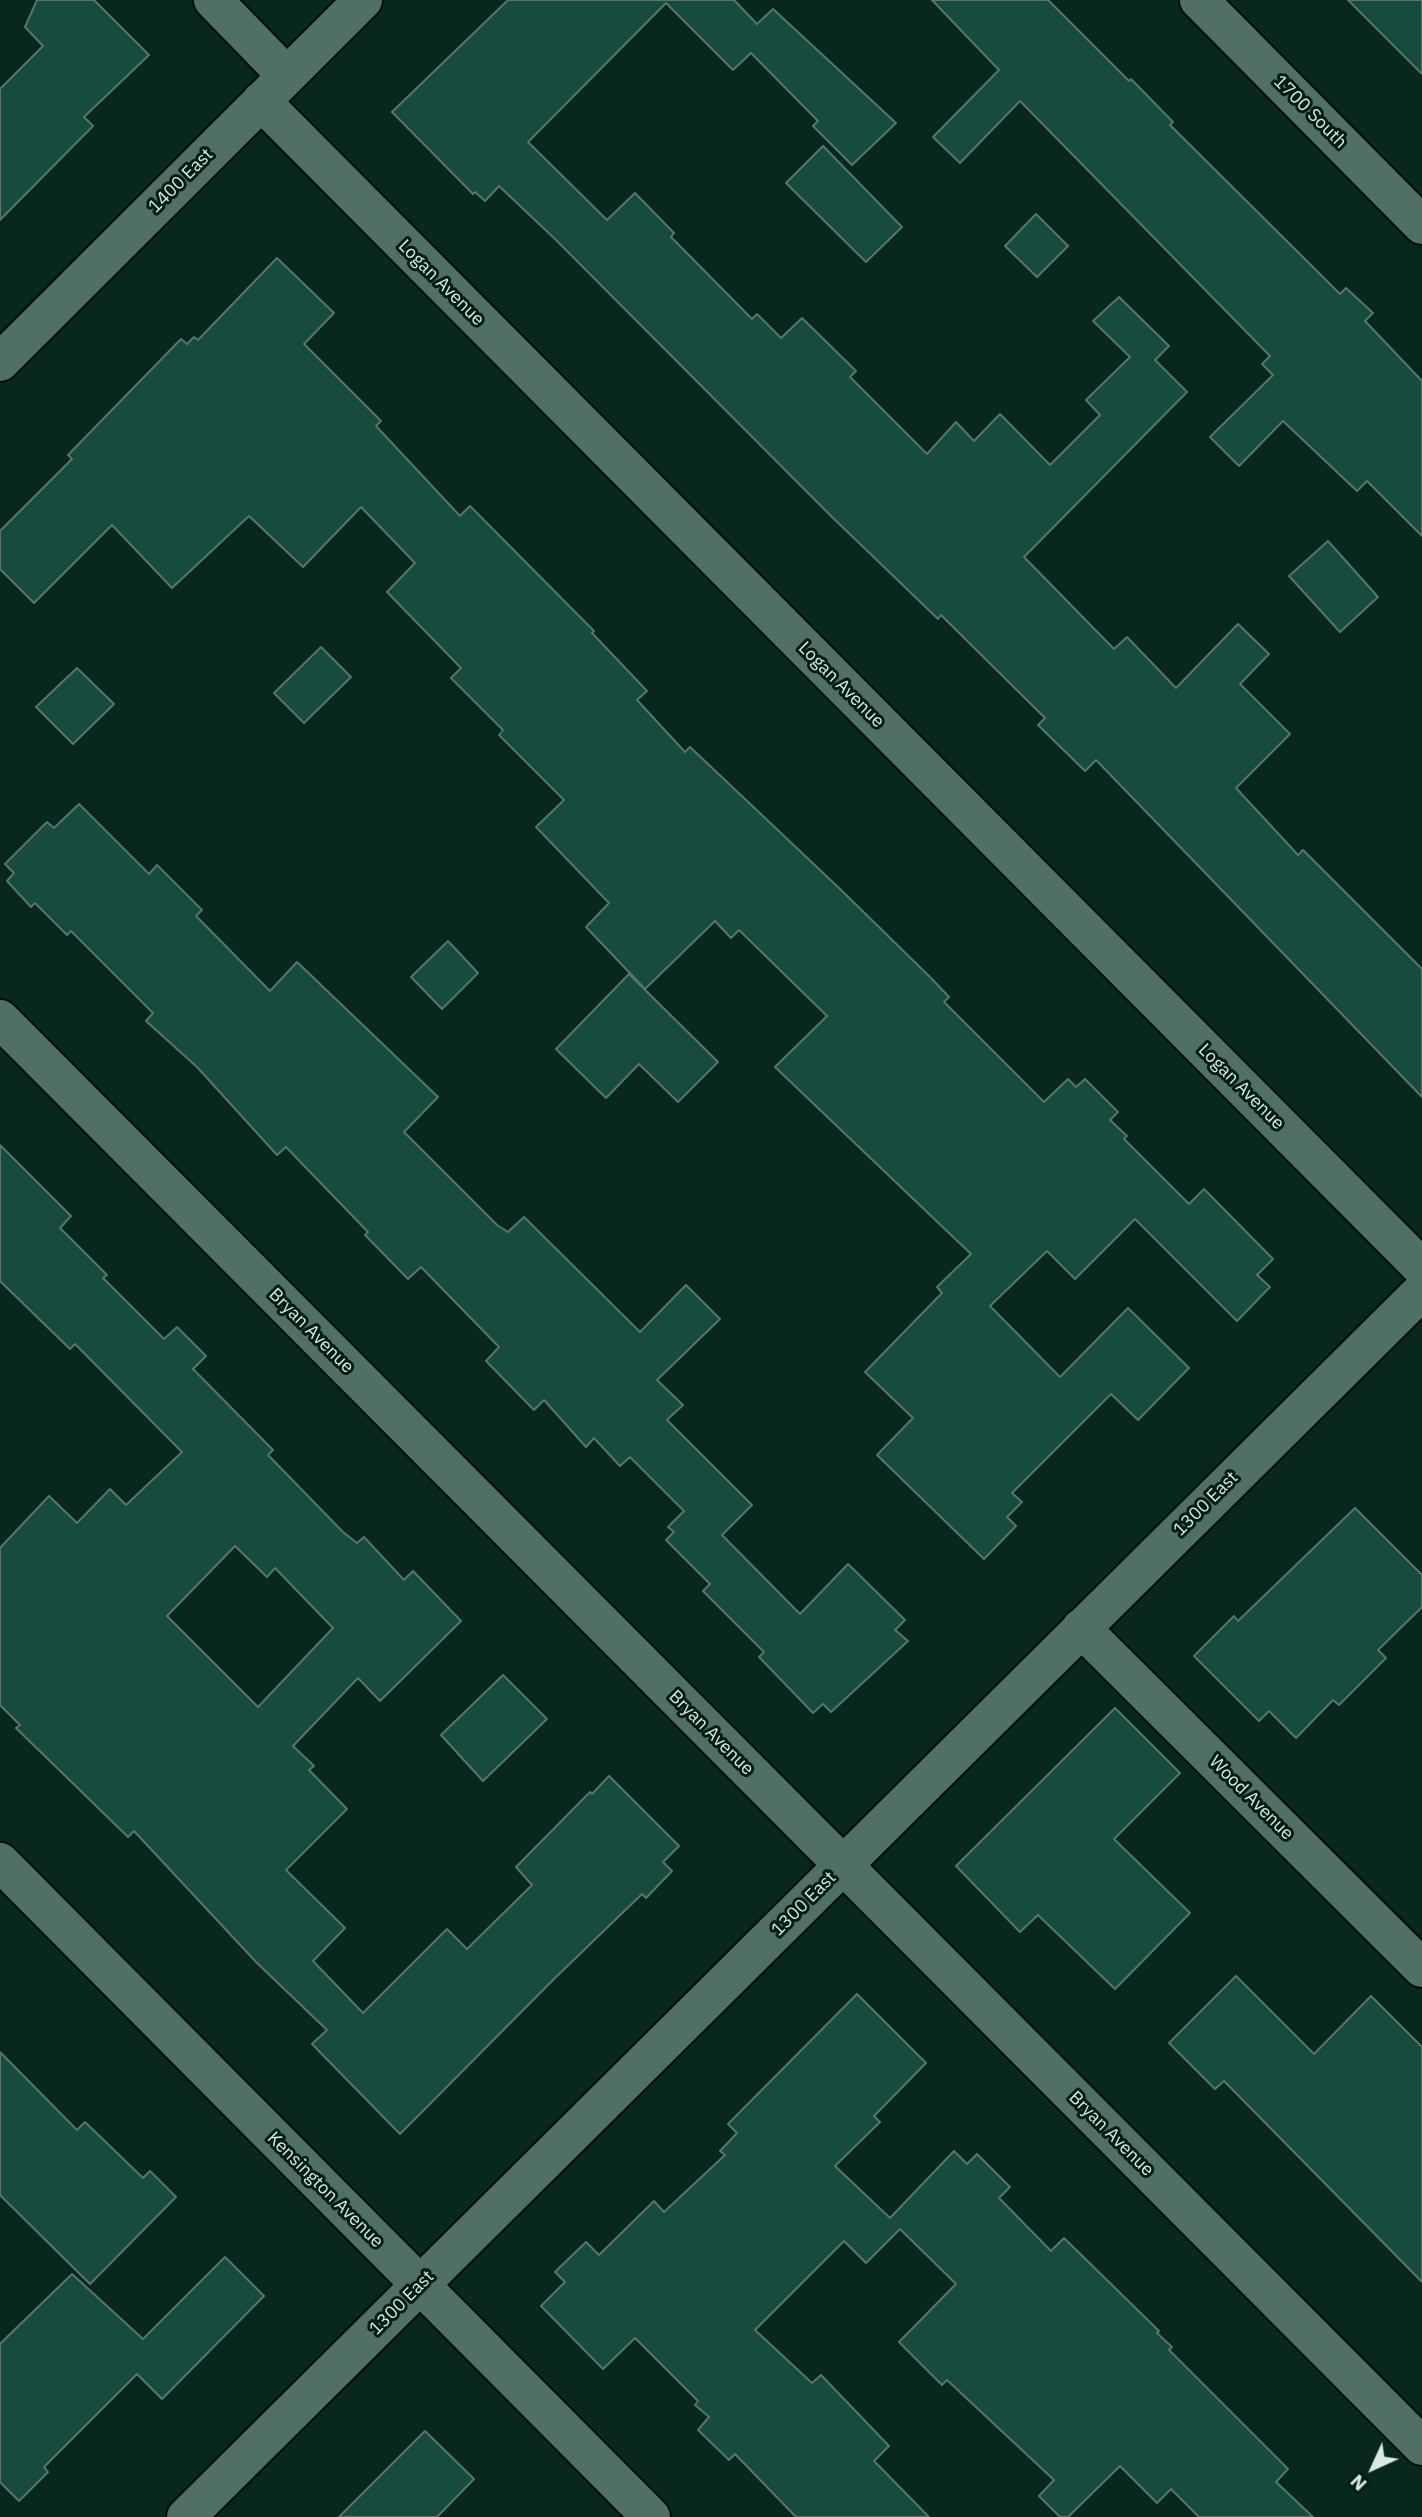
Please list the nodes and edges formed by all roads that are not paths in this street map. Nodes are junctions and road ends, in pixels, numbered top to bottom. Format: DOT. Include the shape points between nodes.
graph roads {
  1 [pos="213,0"];
  2 [pos="363,0"];
  3 [pos="1199,0"];
  4 [pos="274,88"];
  5 [pos="1422,225"];
  6 [pos="0,362"];
  7 [pos="0,1019"];
  8 [pos="1422,1268"];
  9 [pos="1422,1291"];
  10 [pos="1081,1628"];
  11 [pos="0,1862"];
  12 [pos="844,1865"];
  13 [pos="1422,1968"];
  14 [pos="420,2286"];
  15 [pos="1422,2446"];
  16 [pos="186,2517"];
  17 [pos="651,2517"];
  1 -- 4 [label="street, Logan Avenue"];
  2 -- 4 [label="street, 1400 East"];
  3 -- 5 [label="street, 1700 South"];
  4 -- 6 [label="street, 1400 East"];
  4 -- 8 [label="street, Logan Avenue"];
  7 -- 12 [label="street, Bryan Avenue"];
  9 -- 10 [label="street, 1300 East"];
  10 -- 12 [label="street, 1300 East"];
  10 -- 13 [label="street, Wood Avenue"];
  11 -- 14 [label="street, Kensington Avenue"];
  12 -- 14 [label="street, 1300 East"];
  12 -- 15 [label="street, Bryan Avenue"];
  14 -- 16 [label="street, 1300 East"];
  14 -- 17 [label="street, Kensington Avenue"];
}
